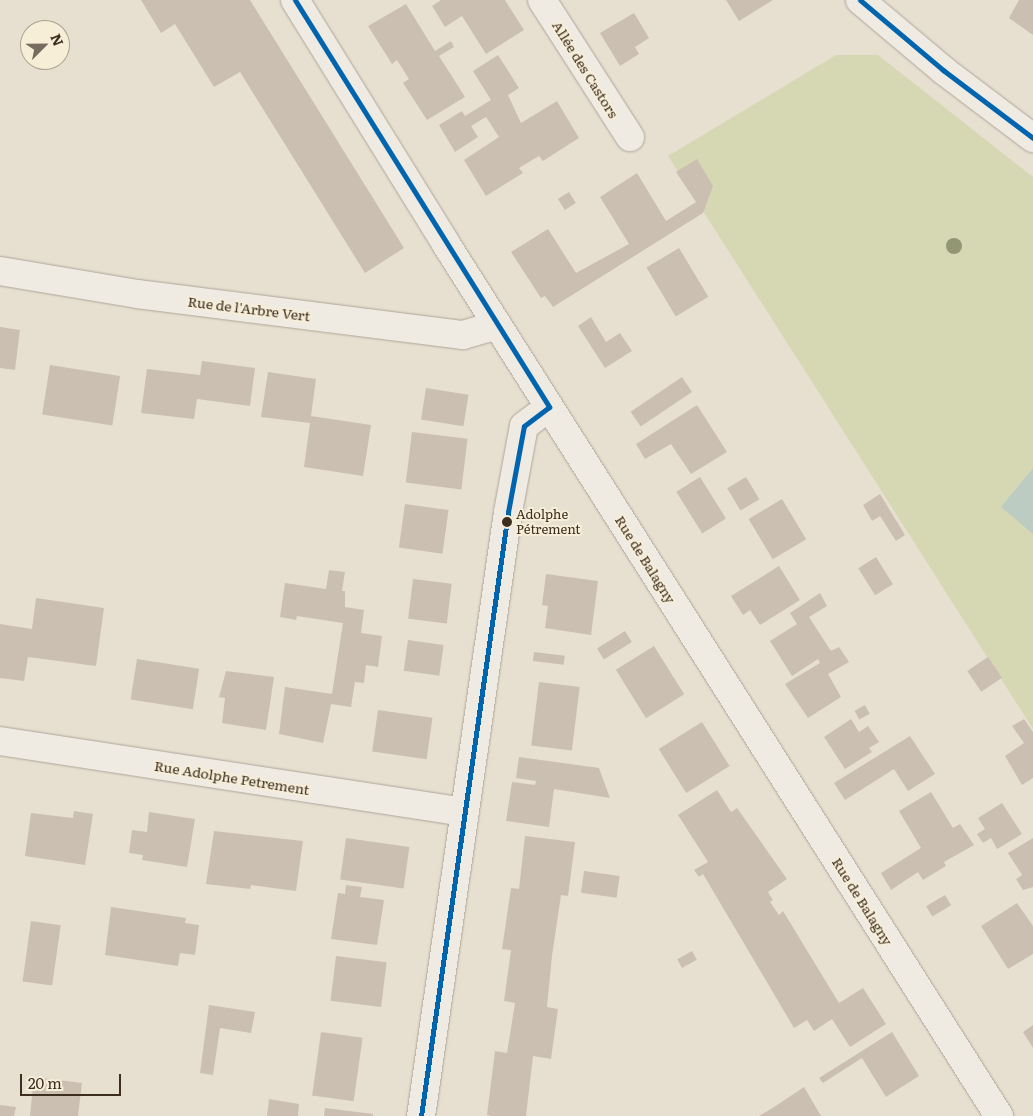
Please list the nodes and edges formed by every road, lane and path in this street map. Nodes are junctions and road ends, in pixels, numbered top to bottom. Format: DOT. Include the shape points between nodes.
graph roads {
  1 [pos="296,0"];
  2 [pos="542,0"];
  3 [pos="861,0"];
  4 [pos="630,137"];
  5 [pos="1033,138"];
  6 [pos="0,271"];
  7 [pos="498,325"];
  8 [pos="549,407"];
  9 [pos="0,741"];
  10 [pos="465,812"];
  11 [pos="421,1116"];
  12 [pos="999,1116"];
  1 -- 7 [label="street, Rue de Balagny"];
  2 -- 4 [label="street, Allée des Castors"];
  3 -- 5 [label="street" via="943,70"];
  6 -- 7 [label="street, Rue de l'Arbre Vert" via="136,294 463,335"];
  7 -- 8 [label="street, Rue de Balagny"];
  8 -- 10 [label="street" via="524,426 508,512"];
  8 -- 12 [label="street, Rue de Balagny"];
  9 -- 10 [label="street, Rue Adolphe Petrement"];
  10 -- 11 [label="street"];
}
